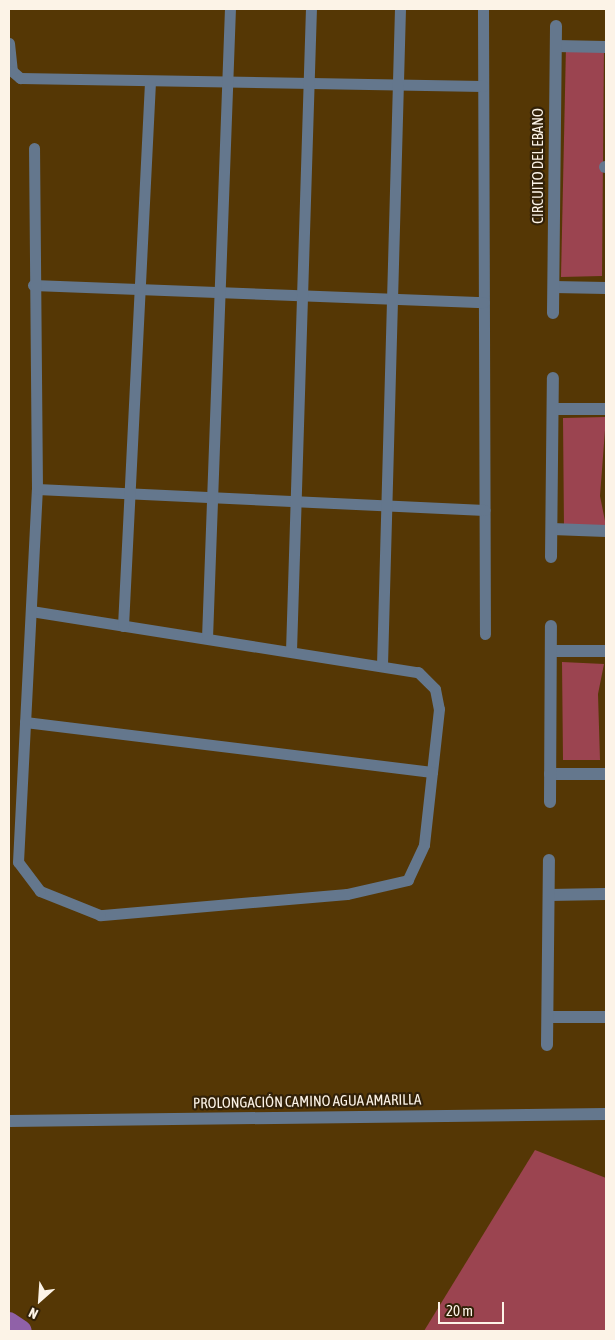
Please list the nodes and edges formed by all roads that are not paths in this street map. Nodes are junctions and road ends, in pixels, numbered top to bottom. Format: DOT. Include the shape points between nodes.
graph roads {
  1 [pos="230,9"];
  2 [pos="311,9"];
  3 [pos="400,9"];
  4 [pos="483,9"];
  5 [pos="556,26"];
  6 [pos="9,43"];
  7 [pos="556,46"];
  8 [pos="606,47"];
  9 [pos="150,82"];
  10 [pos="228,83"];
  11 [pos="309,84"];
  12 [pos="398,85"];
  13 [pos="483,86"];
  14 [pos="34,148"];
  15 [pos="34,285"];
  16 [pos="554,287"];
  17 [pos="606,288"];
  18 [pos="141,289"];
  19 [pos="220,292"];
  20 [pos="303,295"];
  21 [pos="392,299"];
  22 [pos="484,302"];
  23 [pos="553,313"];
  24 [pos="553,378"];
  25 [pos="553,409"];
  26 [pos="606,409"];
  27 [pos="37,489"];
  28 [pos="127,493"];
  29 [pos="215,497"];
  30 [pos="294,501"];
  31 [pos="389,506"];
  32 [pos="485,510"];
  33 [pos="552,529"];
  34 [pos="606,531"];
  35 [pos="552,557"];
  36 [pos="31,611"];
  37 [pos="123,626"];
  38 [pos="551,626"];
  39 [pos="485,634"];
  40 [pos="207,638"];
  41 [pos="291,651"];
  42 [pos="551,651"];
  43 [pos="606,651"];
  44 [pos="382,665"];
  45 [pos="25,722"];
  46 [pos="432,772"];
  47 [pos="550,774"];
  48 [pos="606,774"];
  49 [pos="550,802"];
  50 [pos="549,860"];
  51 [pos="606,894"];
  52 [pos="549,895"];
  53 [pos="548,1016"];
  54 [pos="606,1017"];
  55 [pos="548,1045"];
  56 [pos="606,1114"];
  57 [pos="9,1121"];
  1 -- 10 [label="lane"];
  2 -- 11 [label="lane"];
  3 -- 12 [label="lane"];
  4 -- 13 [label="lane"];
  5 -- 7 [label="street, CIRCUITO DEL EBANO"];
  6 -- 9 [label="lane" via="12,71 20,78"];
  7 -- 8 [label="street"];
  7 -- 16 [label="street, CIRCUITO DEL EBANO"];
  9 -- 10 [label="lane"];
  9 -- 18 [label="lane"];
  10 -- 11 [label="lane"];
  10 -- 19 [label="lane"];
  11 -- 12 [label="lane"];
  11 -- 20 [label="lane"];
  12 -- 13 [label="lane"];
  12 -- 21 [label="lane"];
  13 -- 22 [label="lane"];
  14 -- 15 [label="lane"];
  15 -- 18 [label="lane"];
  15 -- 27 [label="lane"];
  16 -- 17 [label="street"];
  16 -- 23 [label="street, CIRCUITO DEL EBANO"];
  18 -- 19 [label="lane"];
  18 -- 28 [label="lane"];
  19 -- 20 [label="lane"];
  19 -- 29 [label="lane"];
  20 -- 21 [label="lane"];
  20 -- 30 [label="lane"];
  21 -- 22 [label="lane"];
  21 -- 31 [label="lane"];
  22 -- 32 [label="lane"];
  24 -- 25 [label="street"];
  25 -- 26 [label="street"];
  25 -- 33 [label="street"];
  27 -- 28 [label="lane"];
  27 -- 36 [label="lane"];
  28 -- 29 [label="lane"];
  28 -- 37 [label="lane"];
  29 -- 30 [label="lane"];
  29 -- 40 [label="lane"];
  30 -- 31 [label="lane"];
  30 -- 41 [label="lane"];
  31 -- 32 [label="lane"];
  31 -- 44 [label="lane"];
  32 -- 39 [label="lane"];
  33 -- 34 [label="street"];
  33 -- 35 [label="street"];
  36 -- 37 [label="lane"];
  36 -- 45 [label="lane"];
  37 -- 40 [label="lane"];
  38 -- 42 [label="street"];
  40 -- 41 [label="lane"];
  41 -- 44 [label="lane"];
  42 -- 43 [label="street"];
  42 -- 47 [label="street"];
  44 -- 46 [label="lane" via="418,672 435,689 439,709"];
  45 -- 46 [label="lane"];
  45 -- 46 [label="lane" via="18,862 40,891 100,915 347,894 408,880 424,845"];
  47 -- 48 [label="street"];
  47 -- 49 [label="street"];
  50 -- 52 [label="street"];
  51 -- 52 [label="street"];
  52 -- 53 [label="street"];
  53 -- 54 [label="street"];
  53 -- 55 [label="street"];
  56 -- 57 [label="street, PROLONGACIÓN CAMINO AGUA AMARILLA"];
}
